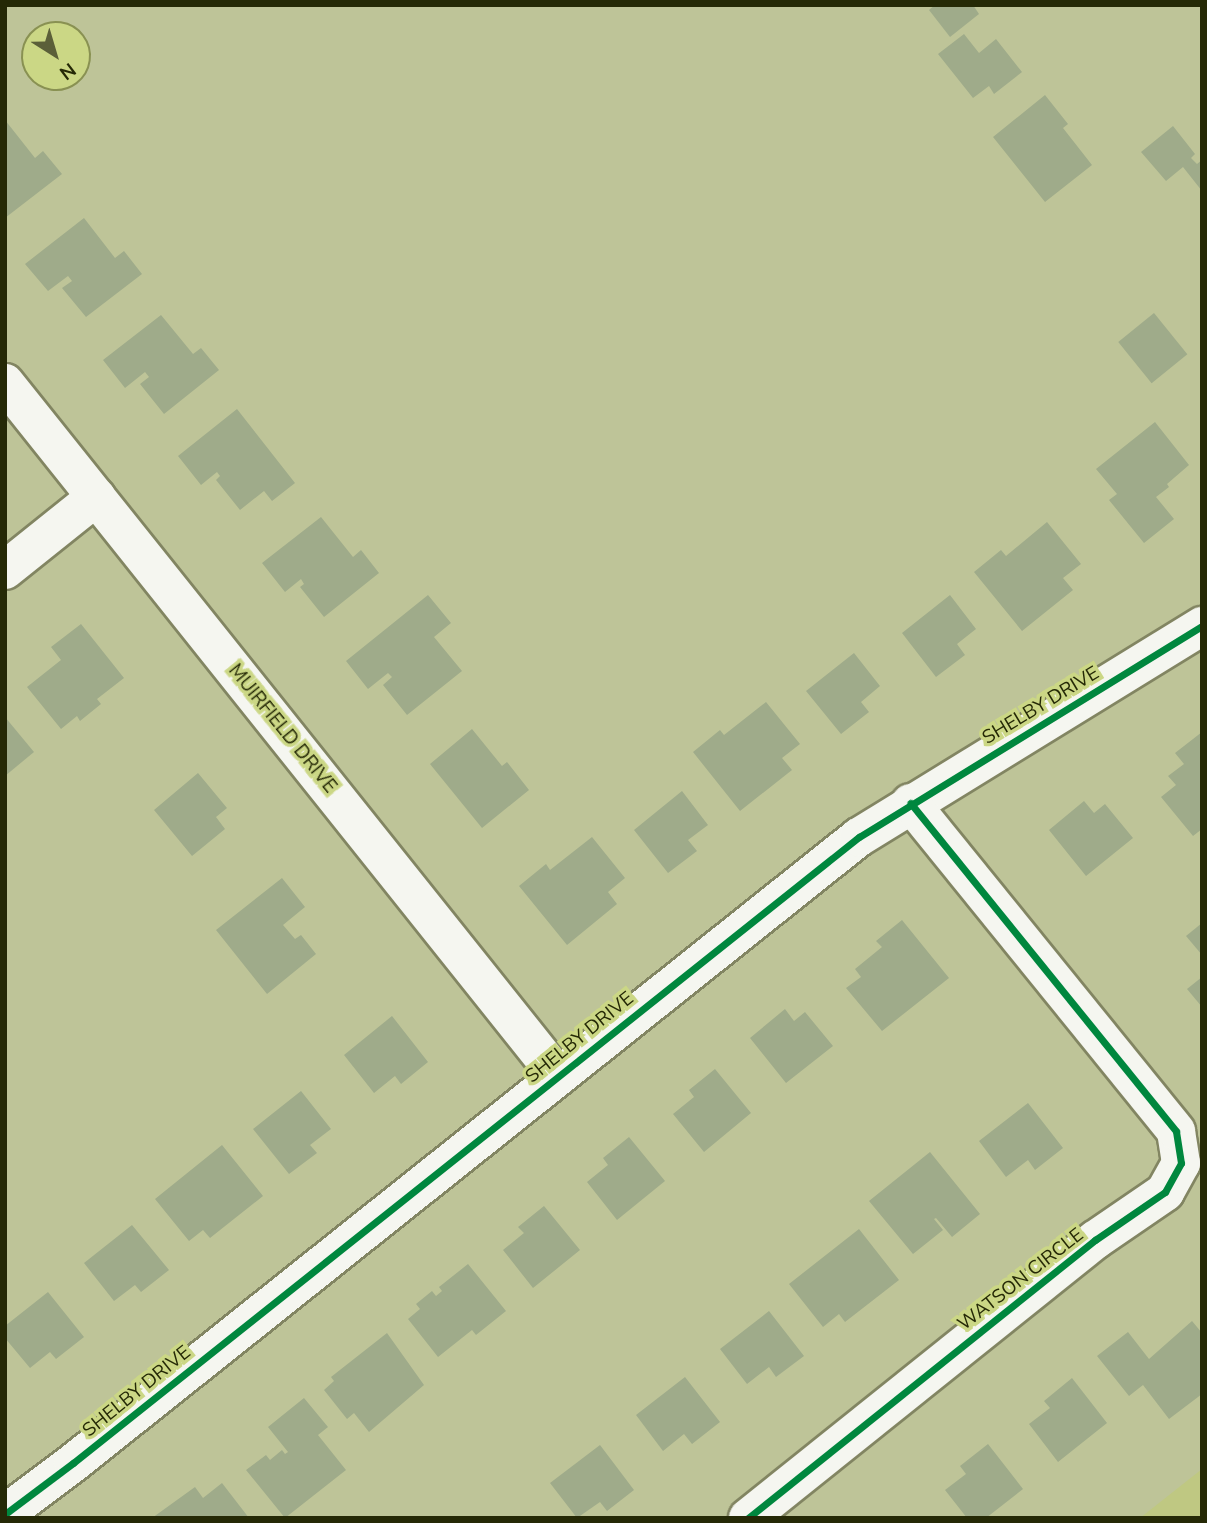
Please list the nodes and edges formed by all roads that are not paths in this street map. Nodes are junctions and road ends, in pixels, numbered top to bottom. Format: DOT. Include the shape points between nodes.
graph roads {
  1 [pos="5,383"];
  2 [pos="96,497"];
  3 [pos="5,570"];
  4 [pos="1202,626"];
  5 [pos="910,803"];
  6 [pos="558,1076"];
  7 [pos="21,1511"];
  8 [pos="748,1518"];
  1 -- 2 [label="street, MUIRFIELD DRIVE"];
  2 -- 3 [label="street"];
  2 -- 6 [label="street, MUIRFIELD DRIVE"];
  4 -- 5 [label="street, SHELBY DRIVE"];
  5 -- 6 [label="street, SHELBY DRIVE" via="859,837"];
  5 -- 8 [label="street, WATSON CIRCLE" via="1176,1131 1181,1163 1165,1192 1096,1240"];
  6 -- 7 [label="street, SHELBY DRIVE"];
}
